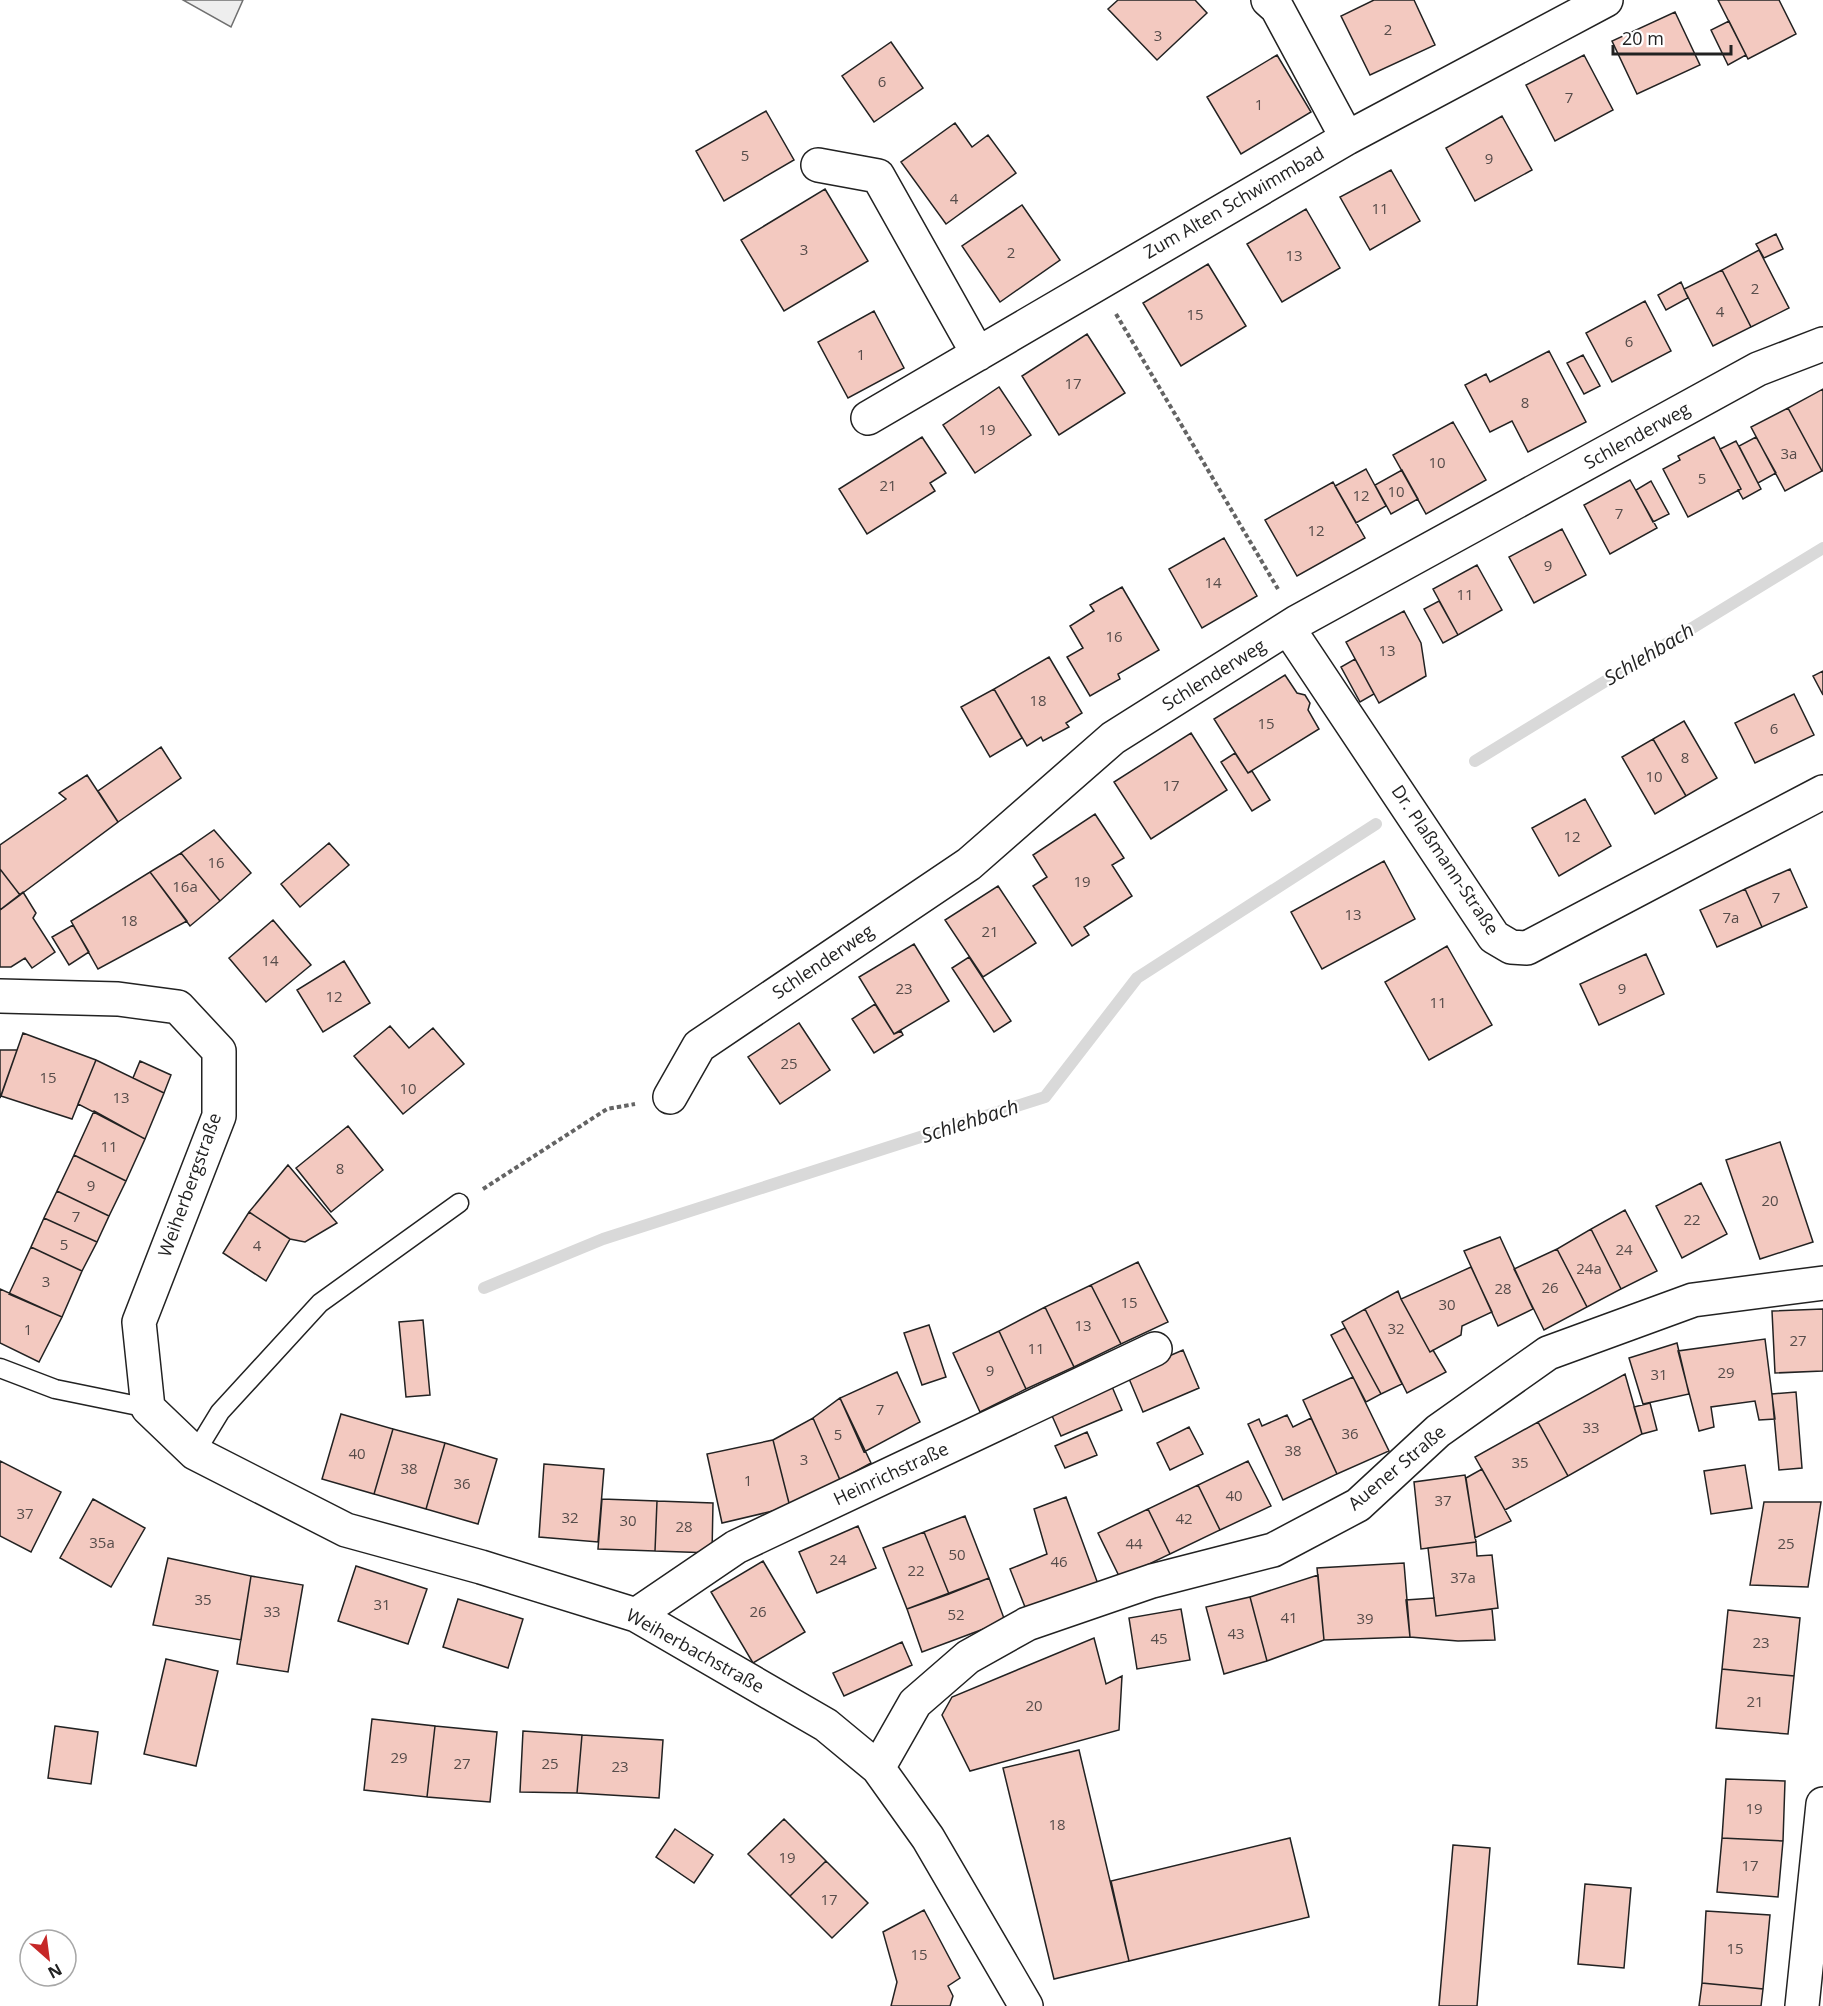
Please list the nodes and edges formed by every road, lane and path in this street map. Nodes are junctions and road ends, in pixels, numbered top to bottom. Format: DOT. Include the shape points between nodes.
graph roads {
  1 [pos="1268,0"];
  2 [pos="1606,0"];
  3 [pos="1347,138"];
  4 [pos="818,165"];
  5 [pos="1097,283"];
  6 [pos="1823,344"];
  7 [pos="978,354"];
  8 [pos="868,418"];
  9 [pos="1293,625"];
  10 [pos="1823,792"];
  11 [pos="0,996"];
  12 [pos="670,1097"];
  13 [pos="459,1203"];
  14 [pos="1823,1283"];
  15 [pos="1155,1349"];
  16 [pos="0,1368"];
  17 [pos="148,1408"];
  18 [pos="195,1453"];
  19 [pos="636,1615"];
  20 [pos="878,1768"];
  21 [pos="1823,1804"];
  22 [pos="1026,2006"];
  23 [pos="1802,2006"];
  1 -- 3 [label="street" via="1277,8"];
  2 -- 3 [label="street, Zum Alten Schwimmbad"];
  3 -- 5 [label="street, Zum Alten Schwimmbad"];
  4 -- 7 [label="street" via="878,176"];
  5 -- 7 [label="street, Zum Alten Schwimmbad"];
  5 -- 9 [label="path"];
  6 -- 9 [label="street, Schlenderweg" via="1758,369"];
  7 -- 8 [label="street, Zum Alten Schwimmbad"];
  9 -- 10 [label="street, Dr. Plaßmann-Straße" via="1494,937 1511,947 1527,948"];
  9 -- 12 [label="street, Schlenderweg" via="1113,738 969,864 699,1046"];
  11 -- 17 [label="street, Weiherbergstraße" via="118,999 178,1007 219,1051 219,1116 139,1322"];
  12 -- 13 [label="path" via="607,1109"];
  13 -- 18 [label="lane" via="320,1303 220,1412"];
  14 -- 20 [label="street, Auener Straße" via="1693,1300 1548,1353 1438,1431 1358,1505 1273,1550 1152,1581 1027,1624 968,1658 915,1703"];
  15 -- 19 [label="street, Heinrichstraße" via="736,1547"];
  16 -- 17 [label="lane" via="55,1389"];
  17 -- 18 [label="street, Weiherbachstraße"];
  18 -- 19 [label="street, Weiherbachstraße" via="346,1530"];
  19 -- 20 [label="street, Weiherbachstraße" via="826,1725"];
  20 -- 22 [label="street, Weiherbachstraße" via="928,1838"];
  21 -- 23 [label="street"];
}
